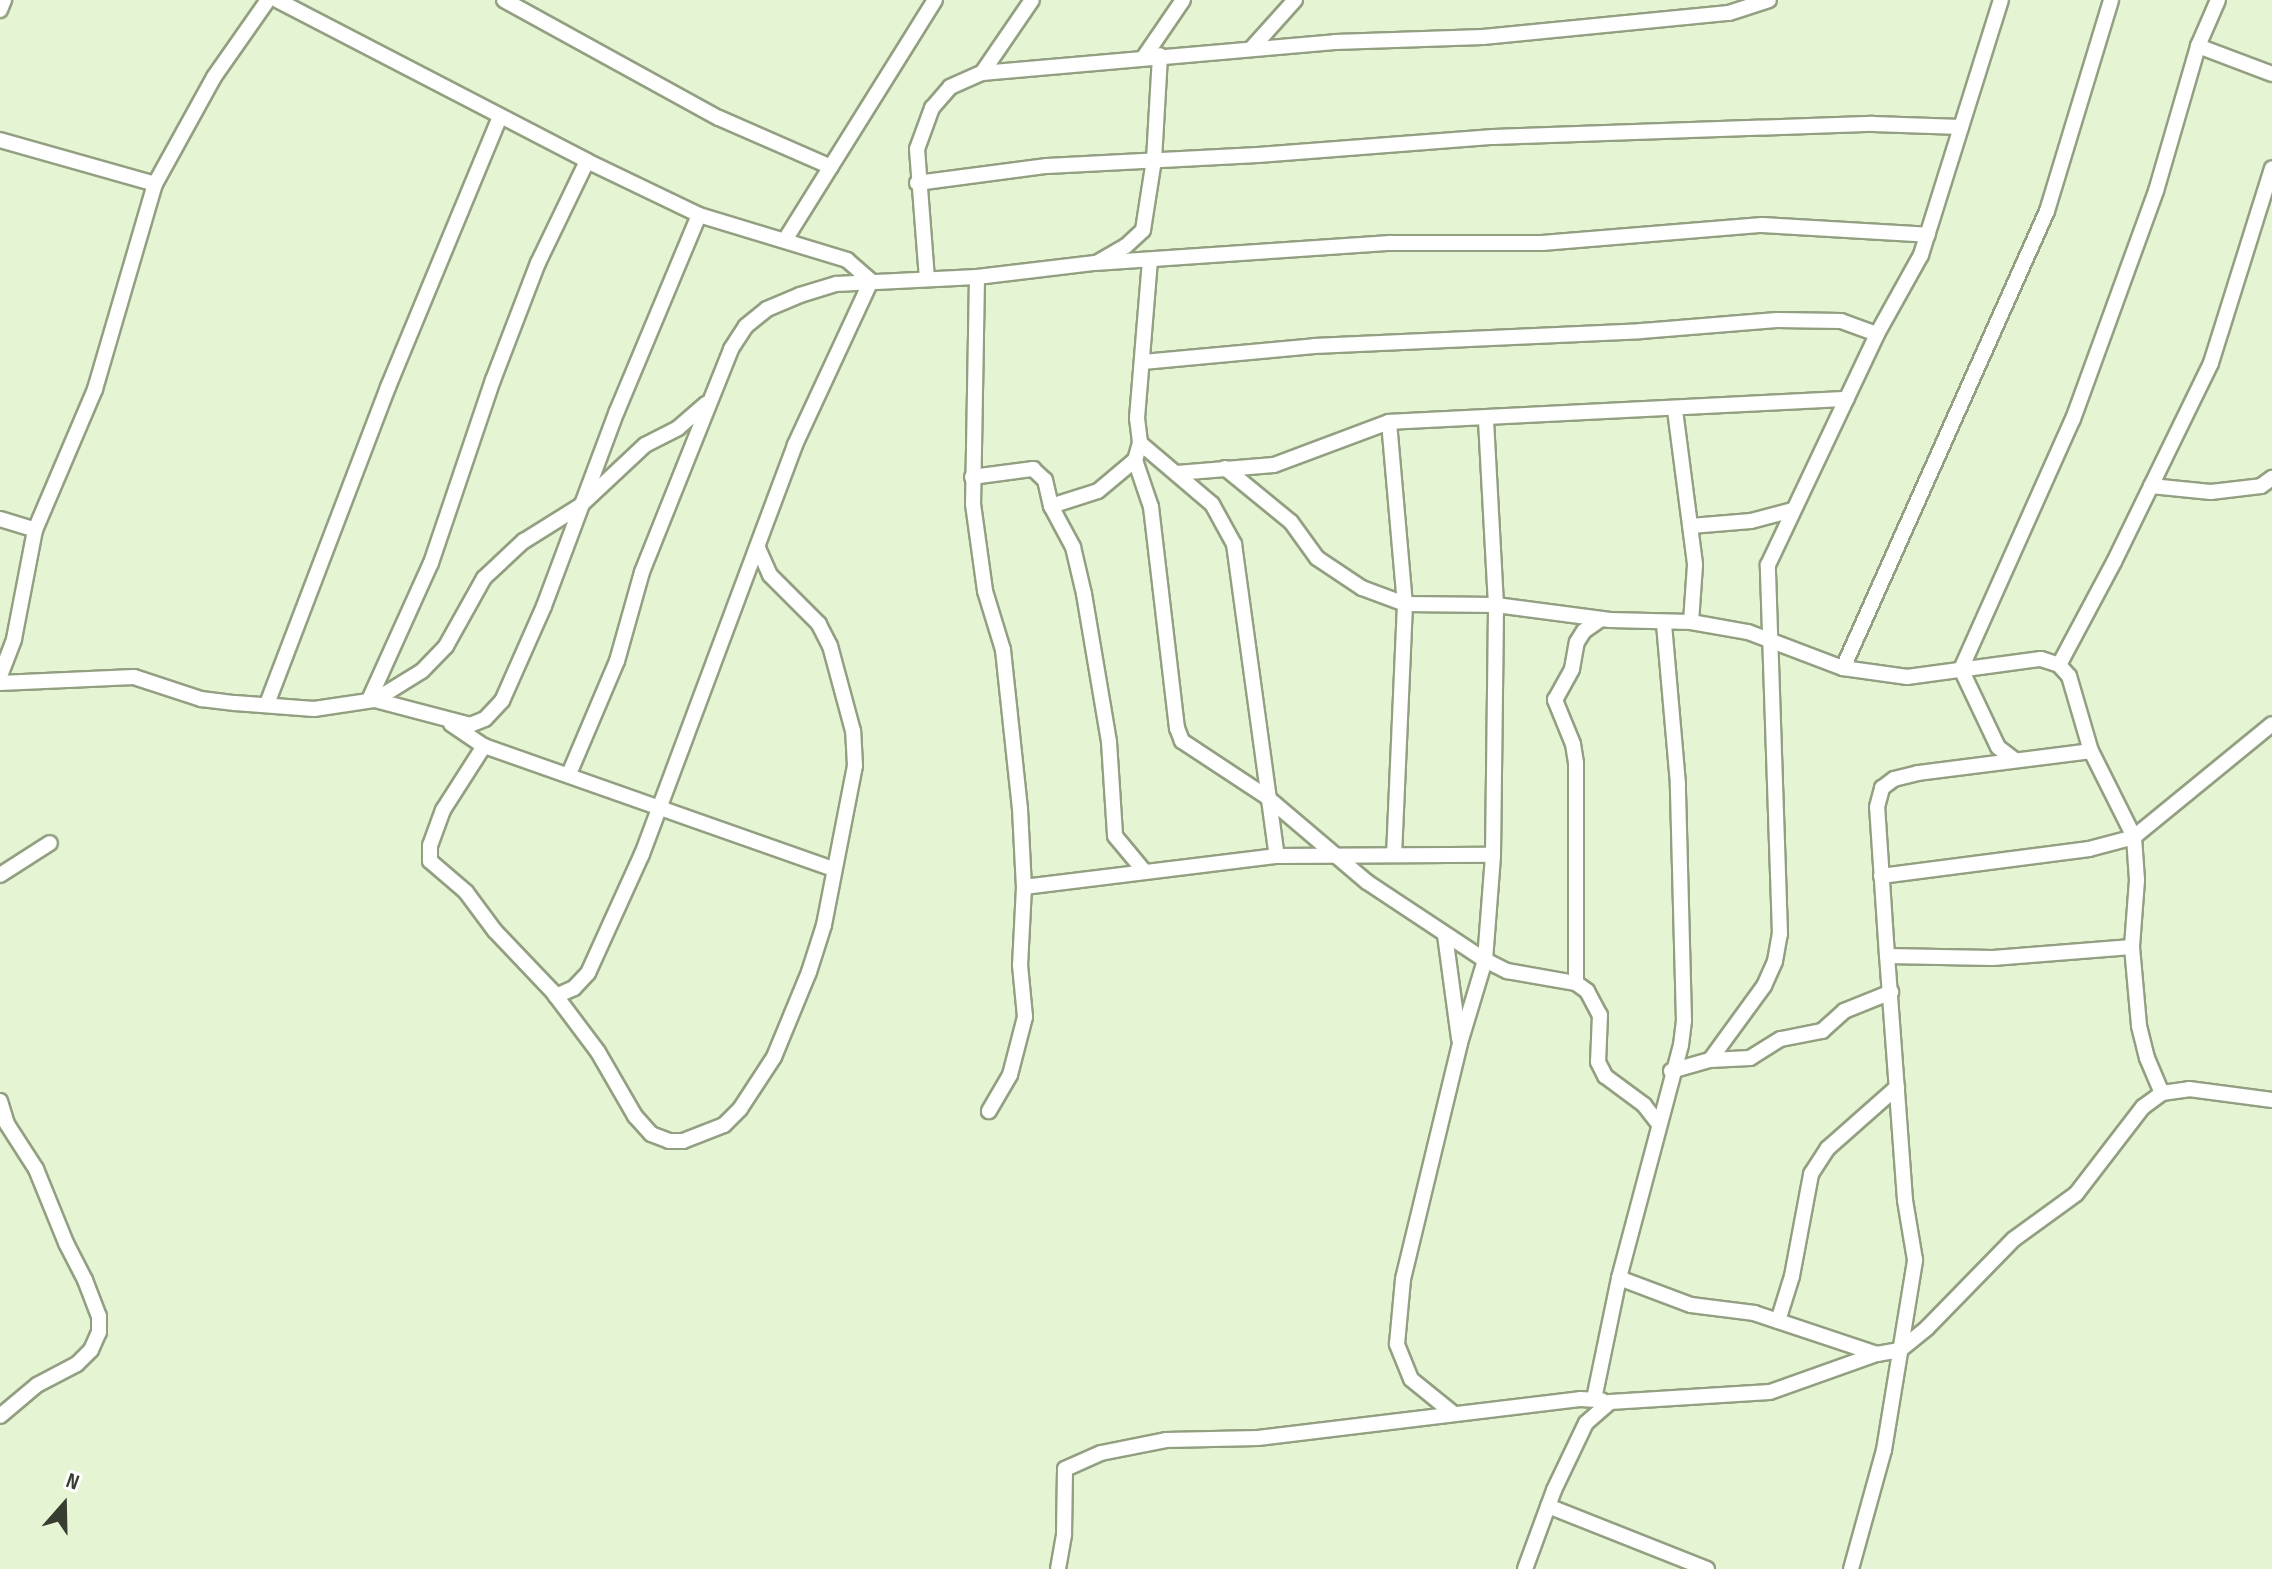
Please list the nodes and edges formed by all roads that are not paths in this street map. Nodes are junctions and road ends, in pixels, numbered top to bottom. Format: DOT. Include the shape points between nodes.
graph roads {
  1 [pos="4,0"];
  2 [pos="268,0"];
  3 [pos="277,0"];
  4 [pos="504,0"];
  5 [pos="935,0"];
  6 [pos="1032,0"];
  7 [pos="1183,0"];
  8 [pos="1295,0"];
  9 [pos="1769,0"];
  10 [pos="2001,0"];
  11 [pos="2111,0"];
  12 [pos="2218,0"];
  13 [pos="0,10"];
  14 [pos="2198,46"];
  15 [pos="1251,49"];
  16 [pos="1160,55"];
  17 [pos="1144,57"];
  18 [pos="982,73"];
  19 [pos="2272,74"];
  20 [pos="500,116"];
  21 [pos="1961,127"];
  22 [pos="0,140"];
  23 [pos="1154,160"];
  24 [pos="587,161"];
  25 [pos="831,167"];
  26 [pos="2272,168"];
  27 [pos="917,183"];
  28 [pos="155,184"];
  29 [pos="699,215"];
  30 [pos="1928,235"];
  31 [pos="785,240"];
  32 [pos="1150,260"];
  33 [pos="1095,263"];
  34 [pos="977,277"];
  35 [pos="927,279"];
  36 [pos="871,281"];
  37 [pos="1877,334"];
  38 [pos="1143,362"];
  39 [pos="1846,399"];
  40 [pos="707,403"];
  41 [pos="1675,410"];
  42 [pos="1486,418"];
  43 [pos="1389,422"];
  44 [pos="1140,443"];
  45 [pos="1135,460"];
  46 [pos="1225,468"];
  47 [pos="1177,473"];
  48 [pos="972,477"];
  49 [pos="2272,478"];
  50 [pos="2151,486"];
  51 [pos="580,506"];
  52 [pos="1051,506"];
  53 [pos="1793,510"];
  54 [pos="0,519"];
  55 [pos="1691,526"];
  56 [pos="35,530"];
  57 [pos="758,548"];
  58 [pos="1405,604"];
  59 [pos="1496,605"];
  60 [pos="1601,619"];
  61 [pos="1691,622"];
  62 [pos="1664,623"];
  63 [pos="1769,639"];
  64 [pos="2059,665"];
  65 [pos="1843,668"];
  66 [pos="1961,669"];
  67 [pos="0,676"];
  68 [pos="0,683"];
  69 [pos="372,700"];
  70 [pos="267,704"];
  71 [pos="447,722"];
  72 [pos="2272,724"];
  73 [pos="484,746"];
  74 [pos="2091,751"];
  75 [pos="2015,760"];
  76 [pos="569,774"];
  77 [pos="1267,797"];
  78 [pos="660,805"];
  79 [pos="2134,837"];
  80 [pos="50,843"];
  81 [pos="1394,853"];
  82 [pos="1333,854"];
  83 [pos="1493,855"];
  84 [pos="1277,856"];
  85 [pos="834,869"];
  86 [pos="1145,872"];
  87 [pos="0,875"];
  88 [pos="1881,876"];
  89 [pos="1024,887"];
  90 [pos="1445,935"];
  91 [pos="2132,947"];
  92 [pos="1887,956"];
  93 [pos="1485,960"];
  94 [pos="1576,983"];
  95 [pos="1891,992"];
  96 [pos="556,996"];
  97 [pos="1460,1043"];
  98 [pos="1710,1060"];
  99 [pos="1671,1071"];
  100 [pos="1897,1087"];
  101 [pos="2162,1093"];
  102 [pos="2272,1100"];
  103 [pos="0,1101"];
  104 [pos="989,1111"];
  105 [pos="1658,1123"];
  106 [pos="1619,1278"];
  107 [pos="1778,1321"];
  108 [pos="1900,1350"];
  109 [pos="1877,1354"];
  110 [pos="1594,1399"];
  111 [pos="1610,1402"];
  112 [pos="1454,1414"];
  113 [pos="0,1416"];
  114 [pos="1548,1506"];
  115 [pos="1058,1569"];
  116 [pos="1525,1569"];
  117 [pos="1707,1569"];
  118 [pos="1851,1569"];
  1 -- 13 [label="street"];
  2 -- 28 [label="street" via="214,77"];
  3 -- 20 [label="street"];
  4 -- 25 [label="street" via="719,118"];
  5 -- 25 [label="street"];
  6 -- 18 [label="street"];
  7 -- 17 [label="street"];
  8 -- 15 [label="street"];
  9 -- 15 [label="street" via="1729,13 1483,37"];
  10 -- 21 [label="street"];
  11 -- 65 [label="street" via="2037,236"];
  12 -- 14 [label="street"];
  14 -- 19 [label="street"];
  14 -- 66 [label="street" via="2156,191 2073,419"];
  15 -- 16 [label="street"];
  16 -- 17 [label="street"];
  16 -- 23 [label="street"];
  17 -- 18 [label="street"];
  18 -- 27 [label="street" via="950,87 932,108 917,149"];
  20 -- 24 [label="street"];
  20 -- 70 [label="street" via="388,387"];
  21 -- 23 [label="street" via="1873,124 1493,137"];
  21 -- 30 [label="street"];
  22 -- 28 [label="street"];
  23 -- 27 [label="street" via="1047,166"];
  23 -- 33 [label="street" via="1143,230"];
  24 -- 29 [label="street"];
  24 -- 69 [label="street" via="538,263 431,563"];
  25 -- 31 [label="street"];
  26 -- 50 [label="street" via="2211,363"];
  27 -- 35 [label="street"];
  28 -- 56 [label="street" via="95,389"];
  29 -- 31 [label="street"];
  29 -- 51 [label="street"];
  30 -- 32 [label="street" via="1762,225 1542,243 1390,243"];
  30 -- 37 [label="street"];
  31 -- 36 [label="street" via="847,260"];
  32 -- 33 [label="street"];
  32 -- 38 [label="street"];
  33 -- 34 [label="street"];
  34 -- 35 [label="street"];
  34 -- 48 [label="street"];
  35 -- 36 [label="street"];
  36 -- 40 [label="street" via="836,284 767,309 746,326 731,349"];
  36 -- 57 [label="street" via="795,445"];
  37 -- 38 [label="street" via="1841,321 1777,320 1314,346"];
  37 -- 39 [label="street"];
  38 -- 44 [label="street"];
  39 -- 41 [label="street"];
  39 -- 53 [label="street"];
  40 -- 51 [label="street" via="678,428 645,445"];
  40 -- 76 [label="street" via="642,572 617,661"];
  41 -- 42 [label="street"];
  41 -- 55 [label="street"];
  42 -- 43 [label="street"];
  42 -- 59 [label="street"];
  43 -- 46 [label="street" via="1274,465"];
  43 -- 58 [label="street"];
  44 -- 45 [label="street"];
  44 -- 47 [label="street"];
  45 -- 52 [label="street" via="1098,491"];
  45 -- 77 [label="street" via="1151,507 1182,741"];
  46 -- 47 [label="street"];
  46 -- 58 [label="street" via="1291,522 1317,558 1362,588"];
  47 -- 77 [label="street" via="1212,504 1234,544"];
  48 -- 52 [label="street" via="1033,469 1045,480"];
  48 -- 89 [label="street" via="985,591 1003,650"];
  49 -- 50 [label="street" via="2261,486 2211,492"];
  50 -- 64 [label="street"];
  51 -- 69 [label="street" via="524,541 492,570 446,646 422,671"];
  51 -- 71 [label="street" via="502,701 485,719 470,725"];
  52 -- 86 [label="street" via="1073,547 1084,594 1109,742 1115,836"];
  53 -- 55 [label="street" via="1751,521"];
  53 -- 63 [label="street" via="1768,565"];
  54 -- 56 [label="street"];
  55 -- 61 [label="street"];
  56 -- 67 [label="street" via="14,639"];
  57 -- 78 [label="street"];
  57 -- 85 [label="street" via="770,575 819,624 844,691 855,766"];
  58 -- 59 [label="street"];
  58 -- 81 [label="street"];
  59 -- 60 [label="street"];
  59 -- 83 [label="street"];
  60 -- 62 [label="street"];
  60 -- 94 [label="street" via="1577,642 1572,669 1555,700 1576,763"];
  61 -- 62 [label="street"];
  61 -- 63 [label="street"];
  62 -- 99 [label="street" via="1678,784 1684,1021"];
  63 -- 65 [label="street"];
  63 -- 98 [label="street" via="1780,934 1764,986"];
  64 -- 66 [label="street" via="2041,659"];
  64 -- 74 [label="street" via="2069,676"];
  65 -- 66 [label="street" via="1907,677"];
  66 -- 75 [label="street" via="1998,747"];
  68 -- 70 [label="street" via="134,677 201,699"];
  69 -- 70 [label="street" via="314,709"];
  69 -- 71 [label="street"];
  71 -- 73 [label="street"];
  72 -- 79 [label="street"];
  73 -- 76 [label="street"];
  73 -- 96 [label="street" via="443,810 430,861 466,892"];
  74 -- 75 [label="street"];
  74 -- 79 [label="street"];
  75 -- 88 [label="street" via="1918,773 1882,788 1877,807"];
  76 -- 78 [label="street"];
  77 -- 82 [label="street"];
  77 -- 84 [label="street"];
  78 -- 85 [label="street"];
  78 -- 96 [label="street" via="588,973 574,988"];
  79 -- 88 [label="street" via="2089,849"];
  79 -- 91 [label="street"];
  80 -- 87 [label="street"];
  81 -- 82 [label="street"];
  81 -- 83 [label="street"];
  82 -- 84 [label="street"];
  82 -- 90 [label="street"];
  83 -- 93 [label="street"];
  84 -- 86 [label="street"];
  85 -- 96 [label="street" via="824,925 774,1057 740,1109 710,1133 669,1141 651,1134"];
  86 -- 89 [label="street"];
  88 -- 92 [label="street"];
  89 -- 104 [label="street" via="1020,965 1025,1017 1010,1075"];
  90 -- 93 [label="street"];
  90 -- 97 [label="street"];
  91 -- 92 [label="street" via="1993,958"];
  91 -- 101 [label="street" via="2139,1026"];
  92 -- 95 [label="street"];
  93 -- 94 [label="street" via="1507,971"];
  93 -- 97 [label="street"];
  94 -- 105 [label="street" via="1600,1015 1598,1062 1605,1076 1644,1105"];
  95 -- 98 [label="street" via="1844,1011 1814,1035 1781,1039 1750,1058"];
  95 -- 100 [label="street"];
  97 -- 112 [label="street" via="1403,1279 1397,1344 1411,1379"];
  98 -- 99 [label="street"];
  99 -- 105 [label="street"];
  100 -- 107 [label="street" via="1828,1148 1811,1174"];
  100 -- 108 [label="street" via="1915,1260"];
  101 -- 102 [label="street" via="2189,1089"];
  101 -- 108 [label="street" via="2143,1107 2076,1194 2014,1239"];
  103 -- 113 [label="street" via="85,1280 99,1316 99,1332 77,1364 37,1385"];
  105 -- 106 [label="street"];
  106 -- 107 [label="street" via="1691,1305 1733,1308"];
  106 -- 110 [label="street"];
  107 -- 109 [label="street"];
  108 -- 109 [label="street"];
  108 -- 118 [label="street" via="1884,1450"];
  109 -- 111 [label="street" via="1770,1392"];
  110 -- 111 [label="street"];
  110 -- 112 [label="street"];
  111 -- 114 [label="street" via="1586,1423"];
  112 -- 115 [label="street" via="1258,1438 1166,1440 1086,1458 1065,1469"];
  114 -- 116 [label="street"];
  114 -- 117 [label="street"];
}
